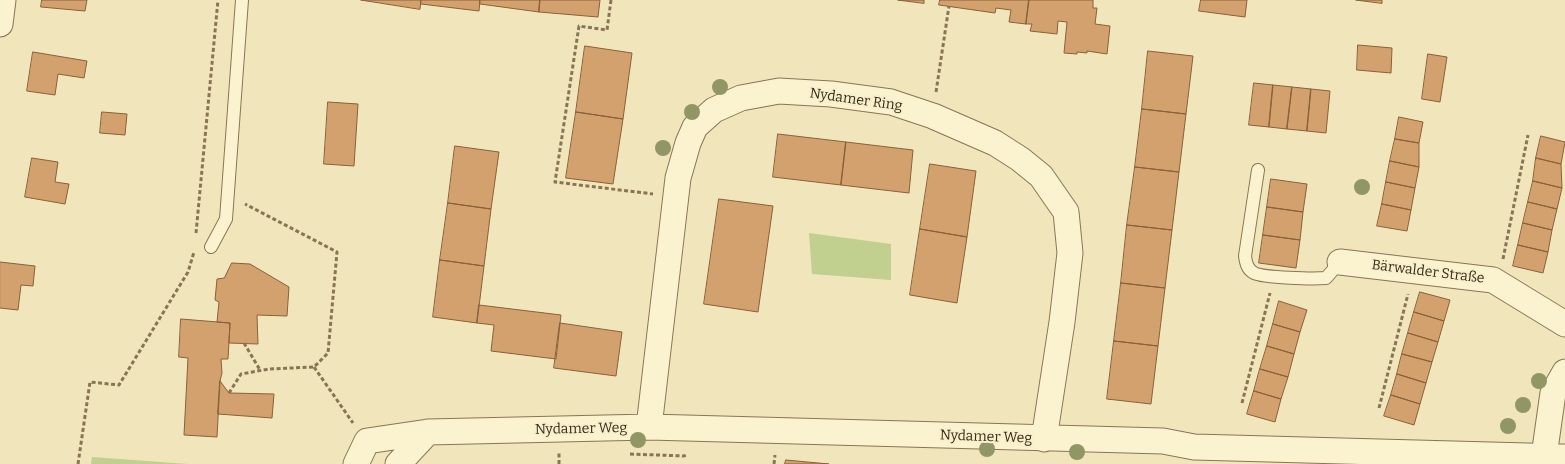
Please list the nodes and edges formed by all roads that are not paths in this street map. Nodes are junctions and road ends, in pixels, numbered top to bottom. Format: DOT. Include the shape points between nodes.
graph roads {
  1 [pos="3,0"];
  2 [pos="242,0"];
  3 [pos="0,24"];
  4 [pos="1258,170"];
  5 [pos="211,248"];
  6 [pos="1340,262"];
  7 [pos="1565,324"];
  8 [pos="1565,372"];
  9 [pos="649,427"];
  10 [pos="428,432"];
  11 [pos="1044,439"];
  12 [pos="361,453"];
  13 [pos="1555,456"];
  14 [pos="398,464"];
  1 -- 3 [label="street"];
  2 -- 5 [label="lane" via="226,219"];
  4 -- 6 [label="lane" via="1245,256 1249,269 1259,275 1317,279 1326,278"];
  6 -- 7 [label="street, Bärwalder Straße" via="1493,280"];
  8 -- 13 [label="street" via="1553,392"];
  9 -- 10 [label="street, Nydamer Weg"];
  9 -- 11 [label="street, Nydamer Weg"];
  9 -- 11 [label="street, Nydamer Ring" via="678,178 688,142 695,127 714,110 741,98 779,91 891,102 995,143 1041,176 1066,212 1070,253"];
  10 -- 12 [label="street, Nydamer Weg"];
  10 -- 14 [label="street"];
  11 -- 13 [label="street, Nydamer Weg" via="1163,442 1194,447"];
}
